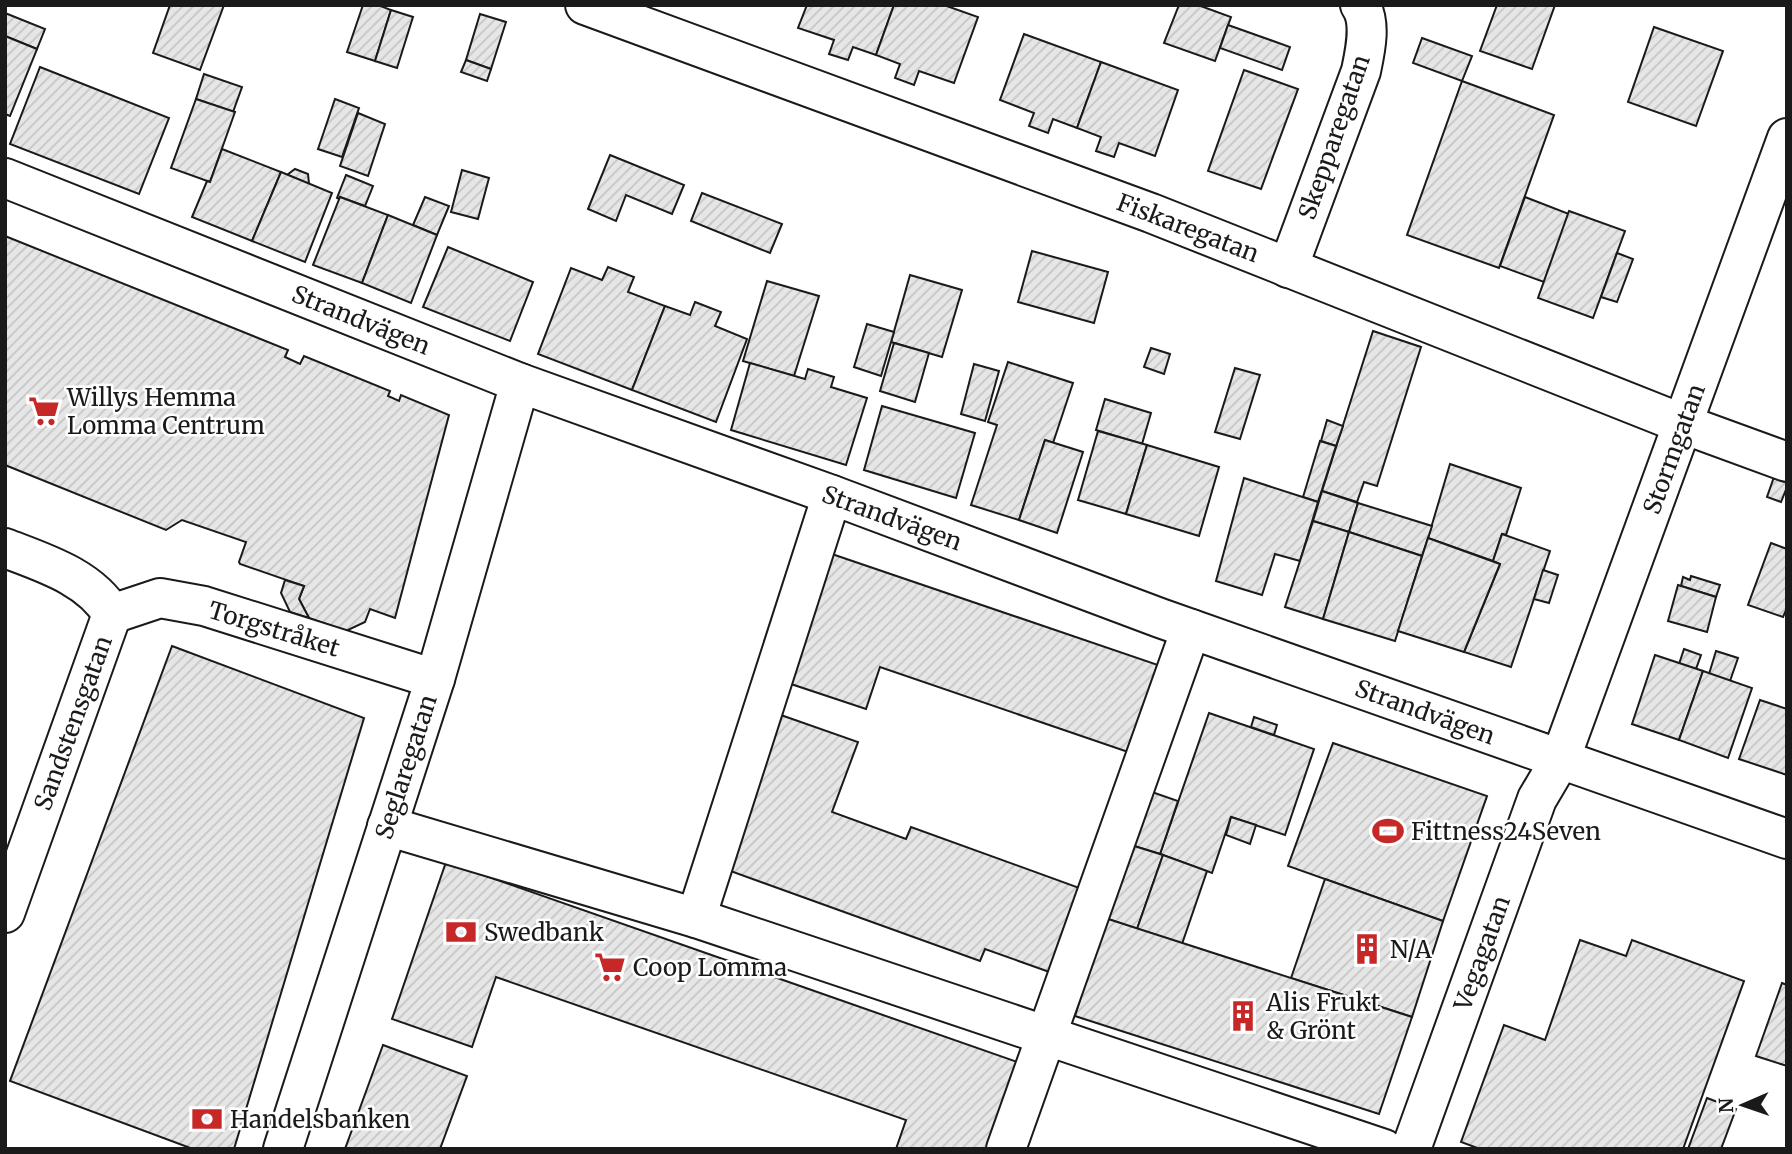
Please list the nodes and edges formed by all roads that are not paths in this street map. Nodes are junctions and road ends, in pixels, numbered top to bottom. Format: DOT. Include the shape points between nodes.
graph roads {
  1 [pos="585,5"];
  2 [pos="1360,5"];
  3 [pos="1787,138"];
  4 [pos="5,178"];
  5 [pos="1287,268"];
  6 [pos="520,383"];
  7 [pos="1683,424"];
  8 [pos="1787,462"];
  9 [pos="832,495"];
  10 [pos="5,548"];
  11 [pos="112,614"];
  12 [pos="1191,629"];
  13 [pos="435,679"];
  14 [pos="1560,760"];
  15 [pos="387,826"];
  16 [pos="1787,839"];
  17 [pos="5,913"];
  18 [pos="696,918"];
  19 [pos="1047,1035"];
  20 [pos="283,1149"];
  21 [pos="1006,1149"];
  22 [pos="1384,1149"];
  23 [pos="1411,1149"];
  1 -- 5 [label="street, Fiskaregatan" via="1151,213"];
  2 -- 5 [label="street, Skepparegatan" via="1365,12 1367,43 1361,71"];
  3 -- 7 [label="street, Stormgatan"];
  4 -- 6 [label="street, Strandvägen"];
  5 -- 7 [label="street, Fiskaregatan"];
  6 -- 9 [label="street, Strandvägen"];
  6 -- 13 [label="street, Seglaregatan"];
  7 -- 8 [label="street, Fiskaregatan"];
  7 -- 14 [label="street, Stormgatan"];
  9 -- 12 [label="street, Strandvägen"];
  9 -- 18 [label="street"];
  10 -- 11 [label="street, Sandstensgatan" via="59,568 104,601"];
  11 -- 13 [label="street, Torgstråket" via="160,598 193,604"];
  11 -- 17 [label="street, Sandstensgatan"];
  12 -- 14 [label="street, Strandvägen"];
  12 -- 19 [label="street"];
  13 -- 15 [label="street, Seglaregatan"];
  14 -- 16 [label="street, Strandvägen"];
  14 -- 23 [label="street, Vegagatan" via="1536,799"];
  15 -- 18 [label="street"];
  15 -- 20 [label="street, Seglaregatan"];
  18 -- 19 [label="street"];
  19 -- 21 [label="street"];
  19 -- 22 [label="street"];
}
